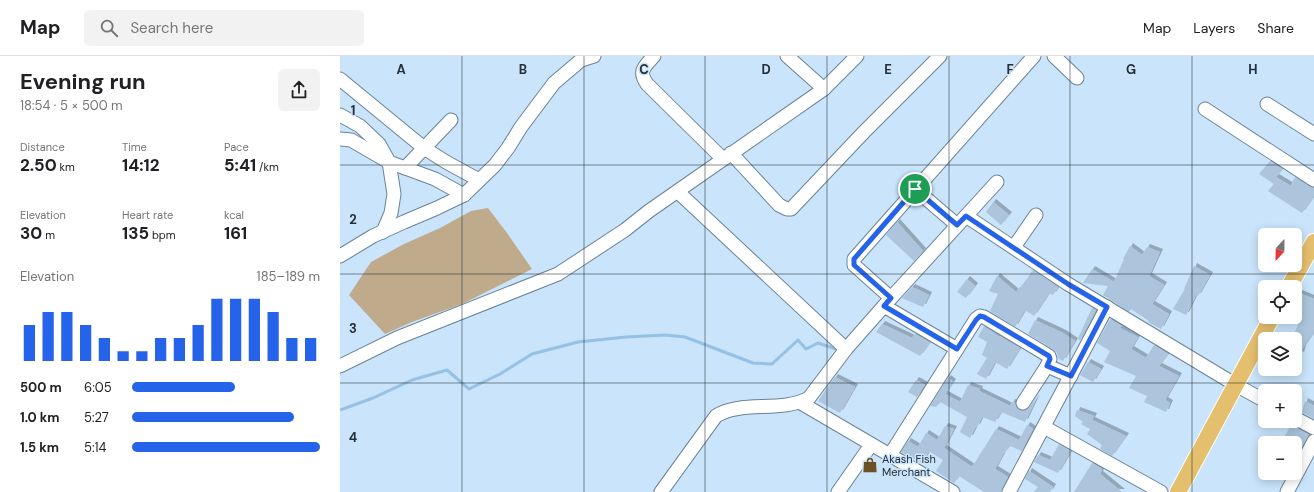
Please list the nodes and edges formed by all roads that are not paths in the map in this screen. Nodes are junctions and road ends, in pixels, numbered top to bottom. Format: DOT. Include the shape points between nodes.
graph roads {
  1 [pos="594,56"];
  2 [pos="654,56"];
  3 [pos="788,56"];
  4 [pos="857,56"];
  5 [pos="940,56"];
  6 [pos="1034,56"];
  7 [pos="1054,56"];
  8 [pos="1077,78"];
  9 [pos="340,79"];
  10 [pos="824,89"];
  11 [pos="1267,104"];
  12 [pos="1205,109"];
  13 [pos="340,115"];
  14 [pos="451,120"];
  15 [pos="1314,134"];
  16 [pos="340,139"];
  17 [pos="424,148"];
  18 [pos="727,156"];
  19 [pos="389,162"];
  20 [pos="405,168"];
  21 [pos="479,180"];
  22 [pos="1314,180"];
  23 [pos="997,182"];
  24 [pos="915,189"];
  25 [pos="678,192"];
  26 [pos="464,195"];
  27 [pos="1036,215"];
  28 [pos="966,216"];
  29 [pos="957,225"];
  30 [pos="383,232"];
  31 [pos="1314,242"];
  32 [pos="1014,247"];
  33 [pos="340,256"];
  34 [pos="1293,280"];
  35 [pos="888,302"];
  36 [pos="1107,307"];
  37 [pos="1268,324"];
  38 [pos="846,349"];
  39 [pos="957,349"];
  40 [pos="340,366"];
  41 [pos="1047,366"];
  42 [pos="1071,376"];
  43 [pos="1236,385"];
  44 [pos="1258,397"];
  45 [pos="801,403"];
  46 [pos="1023,403"];
  47 [pos="1302,422"];
  48 [pos="1044,427"];
  49 [pos="1314,428"];
  50 [pos="1314,441"];
  51 [pos="871,444"];
  52 [pos="890,455"];
  53 [pos="938,488"];
  54 [pos="661,492"];
  55 [pos="838,492"];
  56 [pos="953,492"];
  57 [pos="1009,492"];
  58 [pos="1161,492"];
  59 [pos="1178,492"];
  60 [pos="1287,492"];
  1 -- 21 [label="street" via="581,60 554,83 495,165"];
  2 -- 18 [label="street" via="644,66 642,77 647,84"];
  3 -- 10 [label="street"];
  4 -- 10 [label="street"];
  5 -- 18 [label="street" via="791,209 779,205"];
  6 -- 24 [label="street"];
  7 -- 8 [label="street"];
  9 -- 17 [label="street"];
  10 -- 18 [label="street"];
  11 -- 15 [label="street"];
  12 -- 22 [label="street"];
  13 -- 19 [label="street" via="360,126 379,144"];
  14 -- 17 [label="street"];
  16 -- 19 [label="street" via="351,140"];
  17 -- 20 [label="street"];
  17 -- 21 [label="street"];
  18 -- 25 [label="street"];
  19 -- 20 [label="street"];
  19 -- 30 [label="street" via="394,194 391,213"];
  20 -- 26 [label="street" via="435,179"];
  21 -- 26 [label="street"];
  23 -- 28 [label="street"];
  24 -- 29 [label="street"];
  24 -- 35 [label="street" via="854,259 854,265"];
  25 -- 38 [label="street"];
  25 -- 40 [label="street" via="558,274 397,338"];
  26 -- 30 [label="street"];
  27 -- 32 [label="street"];
  28 -- 29 [label="street"];
  28 -- 32 [label="street"];
  29 -- 35 [label="street"];
  30 -- 33 [label="street"];
  31 -- 34 [label="main road"];
  32 -- 36 [label="street"];
  35 -- 38 [label="street"];
  35 -- 39 [label="street"];
  36 -- 42 [label="street"];
  36 -- 43 [label="street"];
  37 -- 43 [label="main road"];
  38 -- 45 [label="street" via="809,398"];
  39 -- 41 [label="street" via="980,316 1049,356"];
  39 -- 52 [label="street"];
  41 -- 42 [label="street"];
  41 -- 46 [label="street"];
  42 -- 48 [label="street"];
  43 -- 44 [label="street"];
  43 -- 59 [label="main road"];
  45 -- 51 [label="street"];
  45 -- 54 [label="street" via="722,412 716,416"];
  47 -- 49 [label="street"];
  48 -- 57 [label="street"];
  48 -- 58 [label="street"];
  50 -- 60 [label="street"];
  51 -- 52 [label="street"];
  51 -- 55 [label="street"];
  52 -- 53 [label="street"];
  53 -- 56 [label="street"];
}
